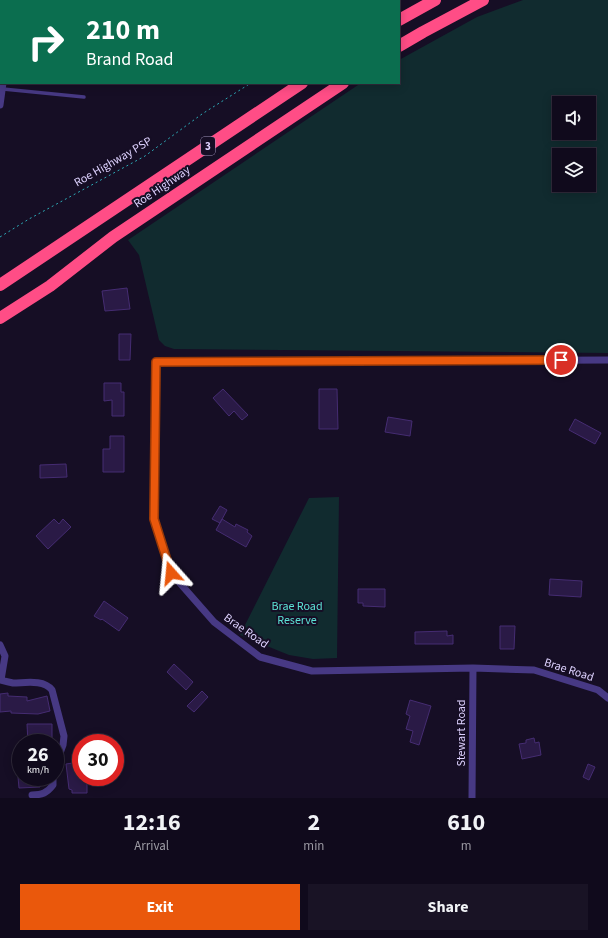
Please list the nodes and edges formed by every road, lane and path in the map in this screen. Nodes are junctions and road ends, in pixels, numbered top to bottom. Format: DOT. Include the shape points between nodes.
graph roads {
  1 [pos="435,0"];
  2 [pos="483,0"];
  3 [pos="400,19"];
  4 [pos="400,45"];
  5 [pos="249,84"];
  6 [pos="301,84"];
  7 [pos="341,84"];
  8 [pos="3,86"];
  9 [pos="84,97"];
  10 [pos="0,105"];
  11 [pos="0,237"];
  12 [pos="0,285"];
  13 [pos="50,286"];
  14 [pos="0,318"];
  15 [pos="0,325"];
  16 [pos="608,360"];
  17 [pos="0,645"];
  18 [pos="473,668"];
  19 [pos="1,680"];
  20 [pos="608,698"];
  21 [pos="63,734"];
  22 [pos="51,786"];
  23 [pos="32,795"];
  24 [pos="472,798"];
  1 -- 3 [label="highway"];
  2 -- 4 [label="highway"];
  5 -- 11 [label="path, Roe Highway PSP" via="202,114 145,156"];
  6 -- 12 [label="highway, Roe Highway / 3"];
  7 -- 13 [label="highway, Roe Highway / 3" via="113,237"];
  8 -- 9 [label="lane"];
  8 -- 10 [label="street"];
  13 -- 14 [label="highway, Roe Highway / 3"];
  13 -- 15 [label="highway"];
  16 -- 18 [label="street, Brae Road" via="156,362 154,519 171,573 214,622 260,657 312,671"];
  17 -- 19 [label="street" via="5,656"];
  18 -- 20 [label="street, Brae Road" via="534,670 598,690"];
  18 -- 24 [label="street, Stewart Road"];
  19 -- 21 [label="street" via="42,683 49,686"];
  22 -- 23 [label="street" via="42,795"];
}
